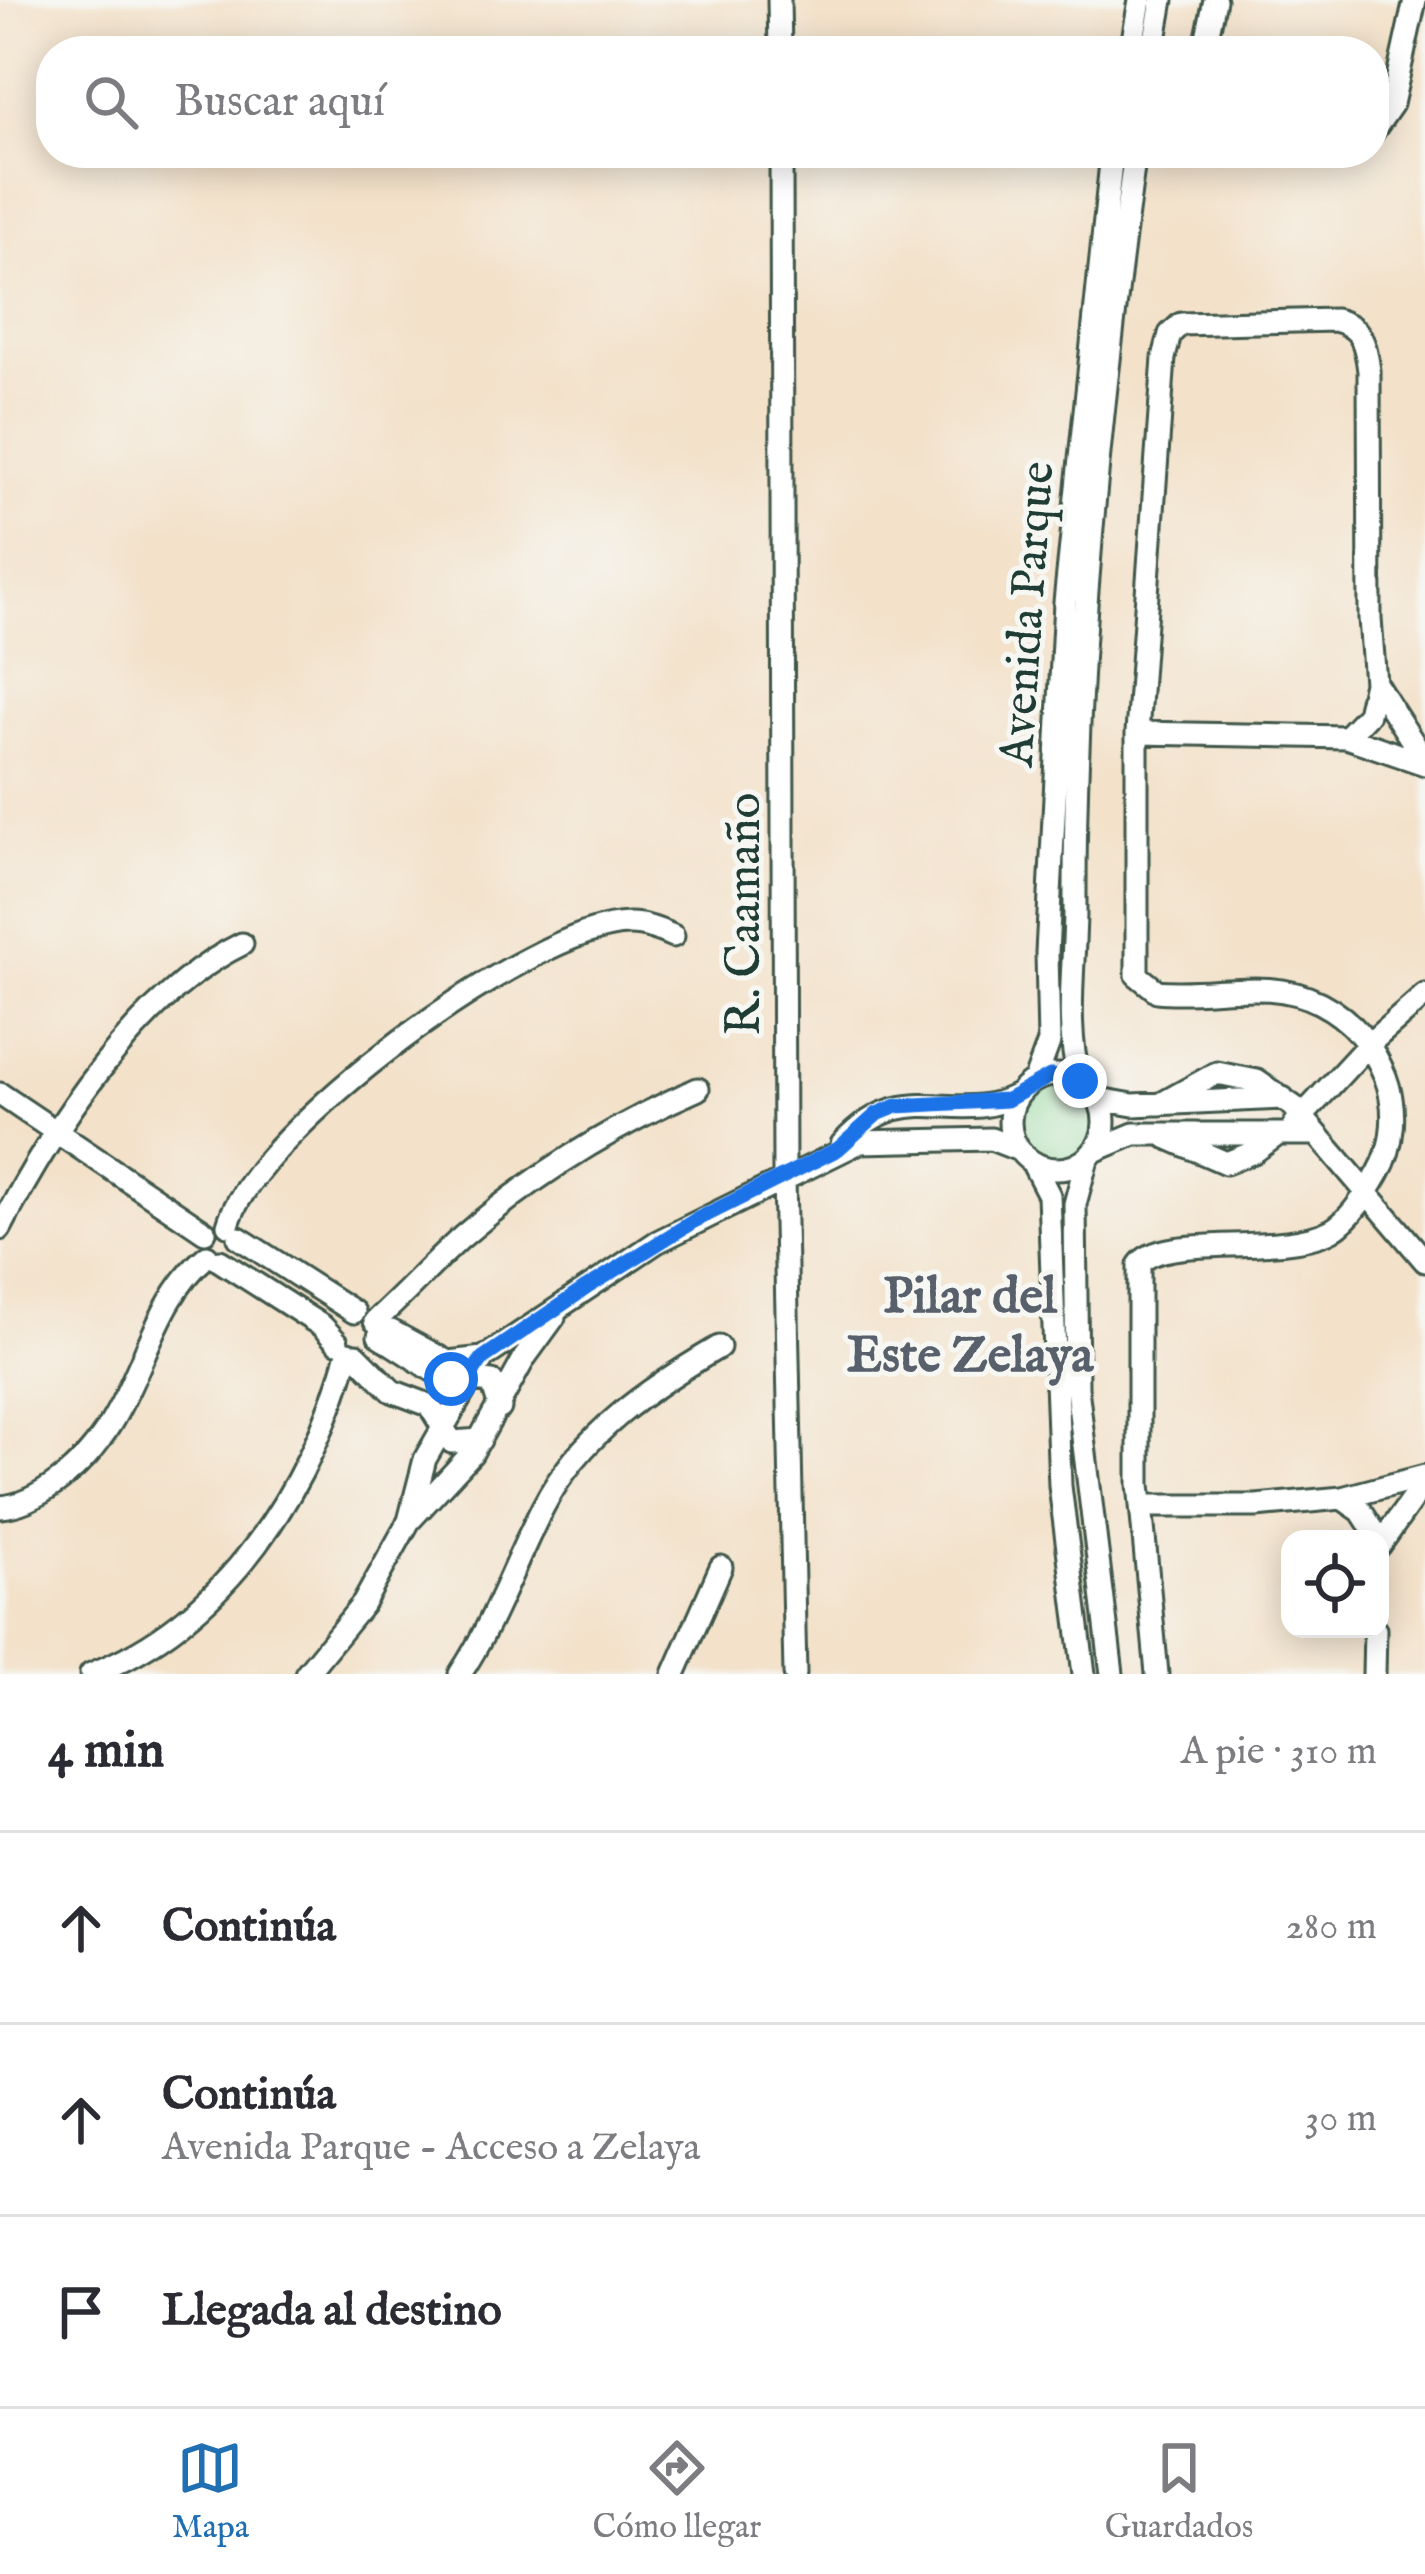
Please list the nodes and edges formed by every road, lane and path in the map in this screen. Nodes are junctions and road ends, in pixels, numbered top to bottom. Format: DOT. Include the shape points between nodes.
graph roads {
  1 [pos="779,0"];
  2 [pos="1140,0"];
  3 [pos="1162,0"];
  4 [pos="1215,0"];
  5 [pos="1415,0"];
  6 [pos="780,36"];
  7 [pos="1134,36"];
  8 [pos="1156,36"];
  9 [pos="1207,36"];
  10 [pos="1389,109"];
  11 [pos="781,168"];
  12 [pos="1110,168"];
  13 [pos="1133,168"];
  14 [pos="1375,682"];
  15 [pos="1137,733"];
  16 [pos="1346,737"];
  17 [pos="1425,762"];
  18 [pos="673,936"];
  19 [pos="242,944"];
  20 [pos="1425,977"];
  21 [pos="1425,995"];
  22 [pos="1369,1044"];
  23 [pos="1080,1081"];
  24 [pos="1027,1087"];
  25 [pos="698,1089"];
  26 [pos="3,1094"];
  27 [pos="1284,1098"];
  28 [pos="1099,1100"];
  29 [pos="1194,1103"];
  30 [pos="938,1104"];
  31 [pos="1161,1104"];
  32 [pos="1133,1105"];
  33 [pos="1295,1130"];
  34 [pos="58,1133"];
  35 [pos="1134,1134"];
  36 [pos="1160,1134"];
  37 [pos="1195,1135"];
  38 [pos="934,1139"];
  39 [pos="838,1149"];
  40 [pos="1091,1155"];
  41 [pos="1025,1156"];
  42 [pos="784,1178"];
  43 [pos="1366,1193"];
  44 [pos="0,1229"];
  45 [pos="205,1232"];
  46 [pos="233,1232"];
  47 [pos="1425,1240"];
  48 [pos="213,1258"];
  49 [pos="1425,1261"];
  50 [pos="565,1302"];
  51 [pos="371,1324"];
  52 [pos="719,1347"];
  53 [pos="351,1351"];
  54 [pos="483,1358"];
  55 [pos="434,1372"];
  56 [pos="466,1381"];
  57 [pos="421,1392"];
  58 [pos="500,1408"];
  59 [pos="444,1419"];
  60 [pos="480,1440"];
  61 [pos="1425,1479"];
  62 [pos="1342,1498"];
  63 [pos="1141,1506"];
  64 [pos="0,1507"];
  65 [pos="410,1521"];
  66 [pos="1372,1530"];
  67 [pos="1389,1533"];
  68 [pos="722,1568"];
  69 [pos="1375,1638"];
  70 [pos="91,1674"];
  71 [pos="306,1674"];
  72 [pos="460,1674"];
  73 [pos="674,1674"];
  74 [pos="795,1674"];
  75 [pos="1084,1674"];
  76 [pos="1112,1674"];
  77 [pos="1157,1674"];
  78 [pos="1374,1674"];
  1 -- 6 [label="street"];
  2 -- 7 [label="street"];
  3 -- 8 [label="street"];
  4 -- 9 [label="street"];
  5 -- 10 [label="street"];
  11 -- 42 [label="street, R. Caamaño"];
  12 -- 24 [label="street, Avenida Parque" via="1065,602 1048,902 1049,1042"];
  13 -- 23 [label="street, Avenida Parque" via="1086,611 1074,825 1073,1045"];
  14 -- 15 [label="street" via="1362,337 1335,320 1190,321 1170,334 1164,358"];
  14 -- 16 [label="street" via="1368,714"];
  14 -- 17 [label="street"];
  15 -- 16 [label="street"];
  15 -- 22 [label="street" via="1141,981 1171,992 1292,992 1343,1018"];
  16 -- 17 [label="street"];
  18 -- 46 [label="street" via="648,926 612,927 469,994 370,1062 318,1110 258,1174"];
  19 -- 34 [label="street" via="191,974 115,1055"];
  20 -- 22 [label="street"];
  21 -- 22 [label="street"];
  22 -- 33 [label="street"];
  22 -- 43 [label="street" via="1388,1084 1393,1122 1387,1157"];
  23 -- 24 [label="street" via="1066,1076"];
  23 -- 28 [label="street"];
  24 -- 30 [label="street" via="990,1103"];
  24 -- 41 [label="street" via="1010,1122"];
  25 -- 51 [label="street" via="637,1116 526,1187"];
  26 -- 34 [label="street"];
  27 -- 29 [label="street"];
  27 -- 31 [label="street" via="1217,1073"];
  27 -- 33 [label="street"];
  28 -- 32 [label="street"];
  28 -- 40 [label="street" via="1105,1125"];
  29 -- 31 [label="street"];
  29 -- 37 [label="street"];
  30 -- 38 [label="street" via="928,1118"];
  30 -- 39 [label="street" via="887,1109"];
  31 -- 32 [label="street"];
  32 -- 35 [label="street"];
  33 -- 36 [label="street" via="1219,1163"];
  33 -- 37 [label="street"];
  33 -- 43 [label="street"];
  34 -- 44 [label="street"];
  34 -- 45 [label="street"];
  35 -- 36 [label="street"];
  35 -- 40 [label="street"];
  36 -- 37 [label="street"];
  38 -- 39 [label="street"];
  38 -- 41 [label="street" via="991,1139"];
  39 -- 42 [label="street"];
  40 -- 41 [label="street" via="1060,1170"];
  40 -- 76 [label="street" via="1075,1204 1078,1388"];
  41 -- 75 [label="street" via="1049,1196 1060,1486"];
  42 -- 50 [label="street" via="694,1221"];
  42 -- 74 [label="street, R. Caamaño"];
  43 -- 47 [label="street"];
  43 -- 49 [label="street"];
  43 -- 63 [label="street" via="1344,1221 1315,1236 1254,1248 1171,1247 1144,1257 1135,1284"];
  45 -- 46 [label="street" via="215,1224"];
  45 -- 48 [label="street" via="202,1244"];
  46 -- 48 [label="street" via="235,1254"];
  46 -- 51 [label="street"];
  48 -- 53 [label="street"];
  48 -- 64 [label="street" via="179,1290 101,1443 54,1485"];
  50 -- 54 [label="street"];
  50 -- 58 [label="street" via="524,1357"];
  51 -- 53 [label="street"];
  51 -- 53 [label="street" via="338,1323"];
  51 -- 54 [label="street" via="448,1362"];
  51 -- 55 [label="street"];
  52 -- 72 [label="street" via="644,1395 576,1457 543,1506 498,1611"];
  53 -- 57 [label="street"];
  53 -- 59 [label="street" via="392,1391"];
  53 -- 70 [label="street" via="290,1494 254,1550 189,1618"];
  54 -- 56 [label="street"];
  55 -- 56 [label="street"];
  55 -- 57 [label="street"];
  56 -- 58 [label="street" via="492,1382"];
  56 -- 59 [label="street"];
  57 -- 59 [label="street"];
  58 -- 60 [label="street"];
  59 -- 60 [label="street" via="459,1444"];
  59 -- 65 [label="street"];
  60 -- 65 [label="street"];
  61 -- 62 [label="street"];
  61 -- 67 [label="street"];
  62 -- 63 [label="street"];
  62 -- 66 [label="street"];
  63 -- 77 [label="street"];
  65 -- 71 [label="street" via="362,1604"];
  68 -- 73 [label="street"];
  69 -- 78 [label="street"];
}
